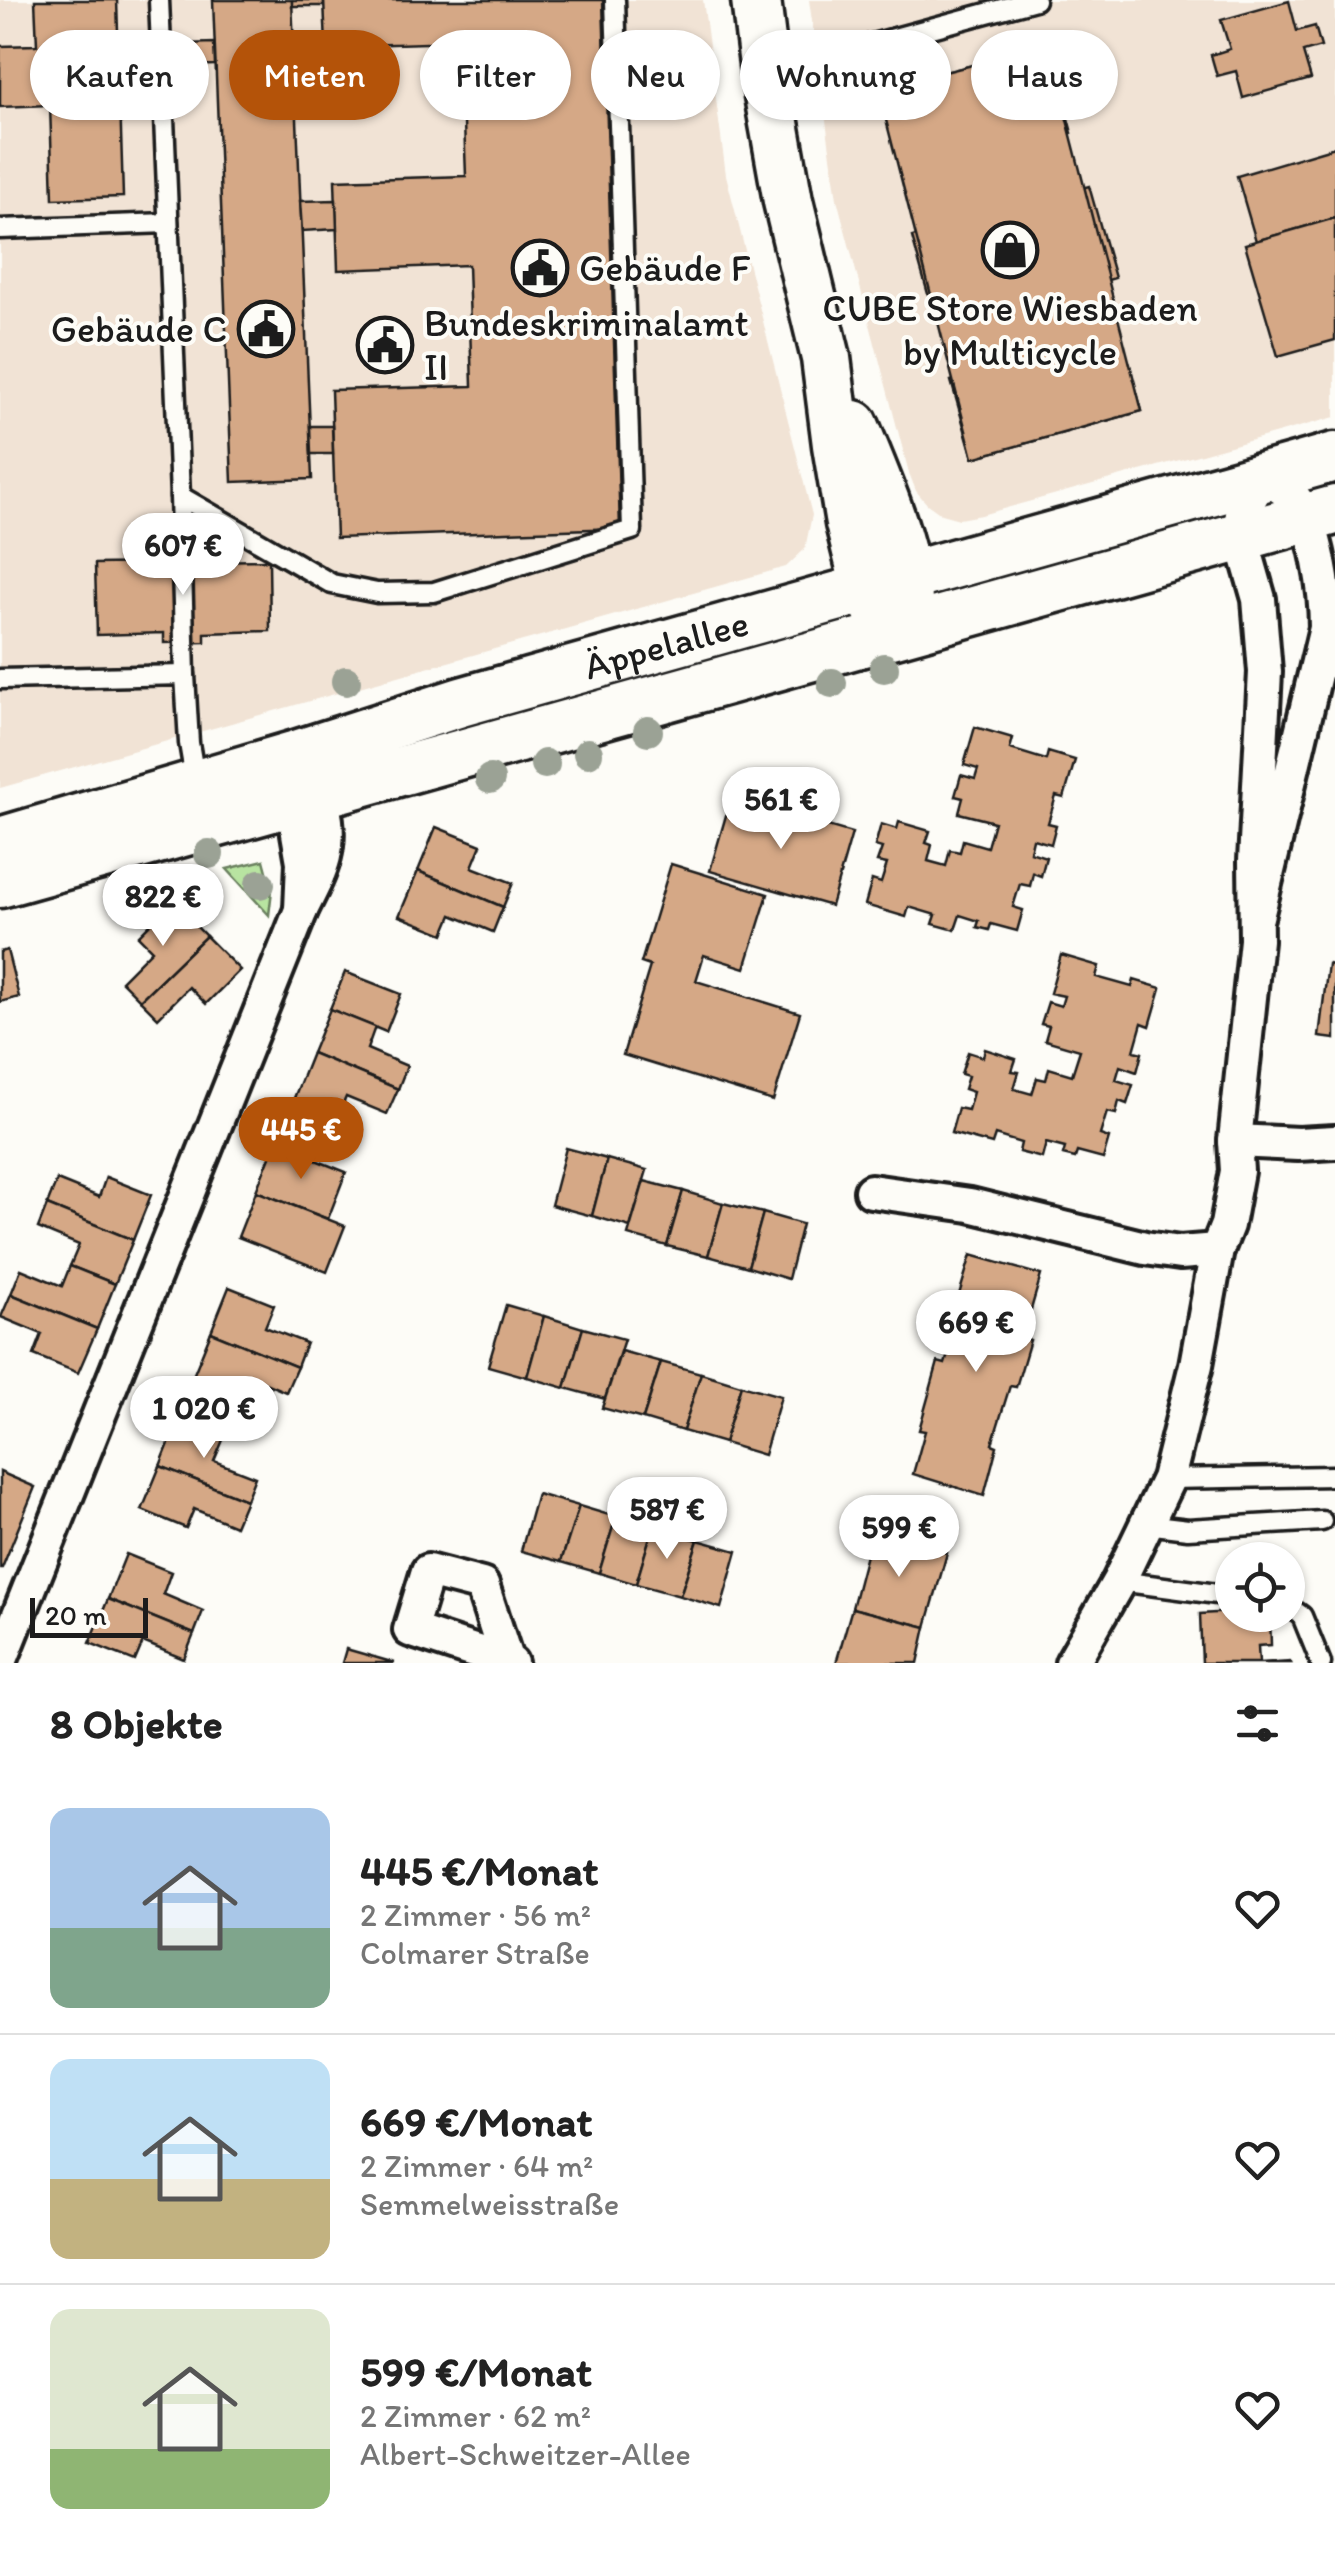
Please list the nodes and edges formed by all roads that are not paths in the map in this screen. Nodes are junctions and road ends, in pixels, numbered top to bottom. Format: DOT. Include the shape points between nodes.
graph roads {
  1 [pos="159,0"];
  2 [pos="615,0"];
  3 [pos="756,0"];
  4 [pos="1035,0"];
  5 [pos="760,30"];
  6 [pos="924,30"];
  7 [pos="773,120"];
  8 [pos="168,223"];
  9 [pos="0,228"];
  10 [pos="1335,458"];
  11 [pos="1262,477"];
  12 [pos="180,496"];
  13 [pos="1320,514"];
  14 [pos="1241,536"];
  15 [pos="887,582"];
  16 [pos="902,632"];
  17 [pos="184,675"];
  18 [pos="0,679"];
  19 [pos="293,756"];
  20 [pos="306,798"];
  21 [pos="185,802"];
  22 [pos="0,842"];
  23 [pos="94,857"];
  24 [pos="0,883"];
  25 [pos="1257,916"];
  26 [pos="1235,1141"];
  27 [pos="1335,1142"];
  28 [pos="872,1192"];
  29 [pos="1217,1250"];
  30 [pos="1335,1476"];
  31 [pos="1168,1479"];
  32 [pos="1322,1521"];
  33 [pos="1146,1524"];
  34 [pos="1119,1581"];
  35 [pos="1215,1594"];
  36 [pos="1305,1623"];
  37 [pos="0,1662"];
  38 [pos="1072,1663"];
  39 [pos="1321,1663"];
  1 -- 8 [label="lane"];
  2 -- 12 [label="lane" via="632,530 434,592 377,593 332,584"];
  3 -- 5 [label="main road"];
  4 -- 6 [label="lane"];
  7 -- 15 [label="main road" via="826,358 888,514"];
  8 -- 9 [label="lane"];
  8 -- 12 [label="lane"];
  10 -- 11 [label="main road, Äppelallee"];
  11 -- 13 [label="street"];
  11 -- 14 [label="street" via="1243,510"];
  11 -- 15 [label="main road, Äppelallee"];
  12 -- 17 [label="lane"];
  13 -- 14 [label="main road, Äppelallee"];
  13 -- 25 [label="street" via="1326,628"];
  14 -- 16 [label="main road, Äppelallee"];
  14 -- 25 [label="street" via="1264,645"];
  15 -- 16 [label="main road" via="908,598"];
  15 -- 19 [label="main road, Äppelallee"];
  16 -- 20 [label="main road, Äppelallee"];
  17 -- 18 [label="lane"];
  17 -- 21 [label="lane"];
  19 -- 20 [label="street" via="310,770"];
  19 -- 21 [label="main road, Äppelallee"];
  20 -- 23 [label="main road, Äppelallee"];
  20 -- 37 [label="street" via="301,910"];
  21 -- 22 [label="main road, Äppelallee"];
  21 -- 23 [label="lane"];
  23 -- 24 [label="main road, Äppelallee"];
  25 -- 26 [label="street"];
  26 -- 27 [label="street"];
  26 -- 29 [label="street" via="1224,1168"];
  28 -- 29 [label="street" via="970,1205 1144,1248"];
  29 -- 31 [label="street"];
  30 -- 31 [label="lane"];
  31 -- 33 [label="street"];
  32 -- 33 [label="lane" via="1188,1529"];
  33 -- 34 [label="street"];
  34 -- 35 [label="lane"];
  34 -- 38 [label="street"];
  36 -- 39 [label="lane"];
}
